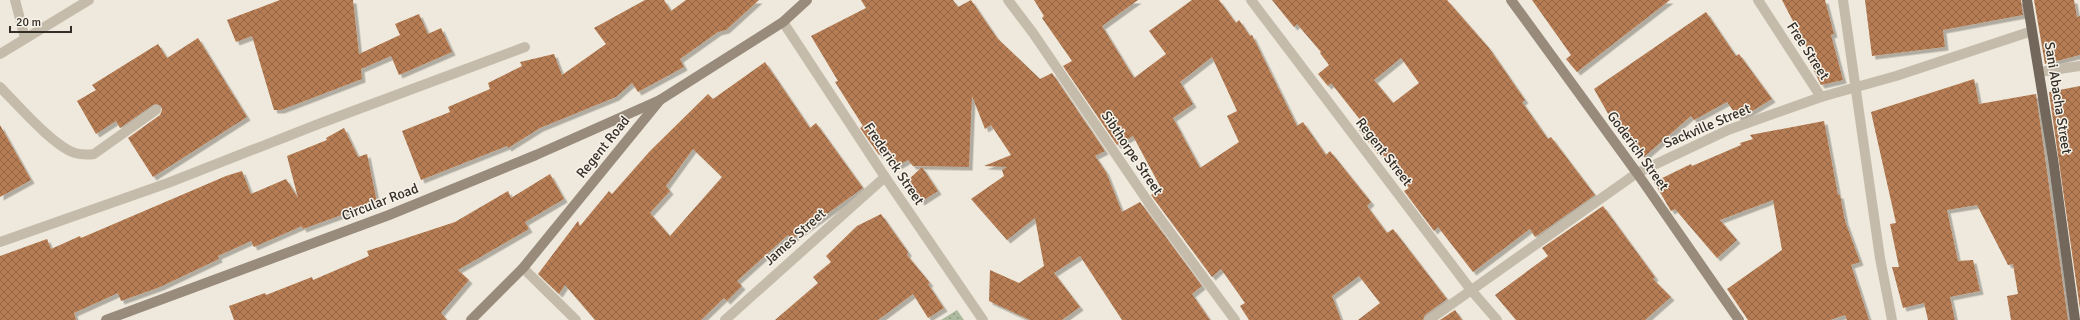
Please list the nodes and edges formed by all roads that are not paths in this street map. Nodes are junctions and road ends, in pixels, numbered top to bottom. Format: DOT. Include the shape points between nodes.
graph roads {
  1 [pos="15,0"];
  2 [pos="89,0"];
  3 [pos="1008,0"];
  4 [pos="1251,0"];
  5 [pos="1511,0"];
  6 [pos="1758,0"];
  7 [pos="1843,0"];
  8 [pos="2027,0"];
  9 [pos="808,1"];
  10 [pos="783,22"];
  11 [pos="2032,31"];
  12 [pos="25,38"];
  13 [pos="525,47"];
  14 [pos="0,54"];
  15 [pos="2080,66"];
  16 [pos="2040,72"];
  17 [pos="0,87"];
  18 [pos="1854,87"];
  19 [pos="1821,97"];
  20 [pos="660,100"];
  21 [pos="156,110"];
  22 [pos="1637,173"];
  23 [pos="885,177"];
  24 [pos="0,242"];
  25 [pos="523,268"];
  26 [pos="1471,290"];
  27 [pos="106,320"];
  28 [pos="471,320"];
  29 [pos="576,320"];
  30 [pos="725,320"];
  31 [pos="983,320"];
  32 [pos="1235,320"];
  33 [pos="1429,320"];
  34 [pos="1497,320"];
  35 [pos="1739,320"];
  36 [pos="1892,320"];
  37 [pos="2076,320"];
  1 -- 12 [label="street"];
  2 -- 12 [label="street"];
  3 -- 32 [label="street, Sibthorpe Street" via="1153,209"];
  4 -- 26 [label="street, Regent Street"];
  5 -- 22 [label="main road, Goderich Street"];
  6 -- 19 [label="street, Free Street"];
  7 -- 18 [label="street"];
  8 -- 11 [label="main road, Sani Abacha Street"];
  9 -- 10 [label="main road"];
  10 -- 20 [label="main road, Regent Road"];
  10 -- 23 [label="street, Frederick Street"];
  11 -- 16 [label="main road, Sani Abacha Street"];
  11 -- 18 [label="street, Sackville Street" via="1918,69"];
  12 -- 14 [label="street"];
  13 -- 24 [label="street" via="168,183"];
  15 -- 16 [label="street"];
  16 -- 37 [label="main road, Sani Abacha Street"];
  17 -- 21 [label="street" via="59,143 74,153 85,156 94,154"];
  18 -- 19 [label="street, Sackville Street"];
  18 -- 36 [label="street"];
  19 -- 22 [label="street, Sackville Street" via="1728,130"];
  20 -- 25 [label="main road, Regent Road"];
  20 -- 27 [label="main road, Circular Road" via="536,155 389,215"];
  22 -- 26 [label="street, Sackville Street"];
  22 -- 35 [label="main road, Goderich Street"];
  23 -- 30 [label="street, James Street"];
  23 -- 31 [label="street, Frederick Street"];
  25 -- 28 [label="main road, Regent Road"];
  25 -- 29 [label="street"];
  26 -- 33 [label="street, Sackville Street"];
  26 -- 34 [label="street, Regent Street"];
}
